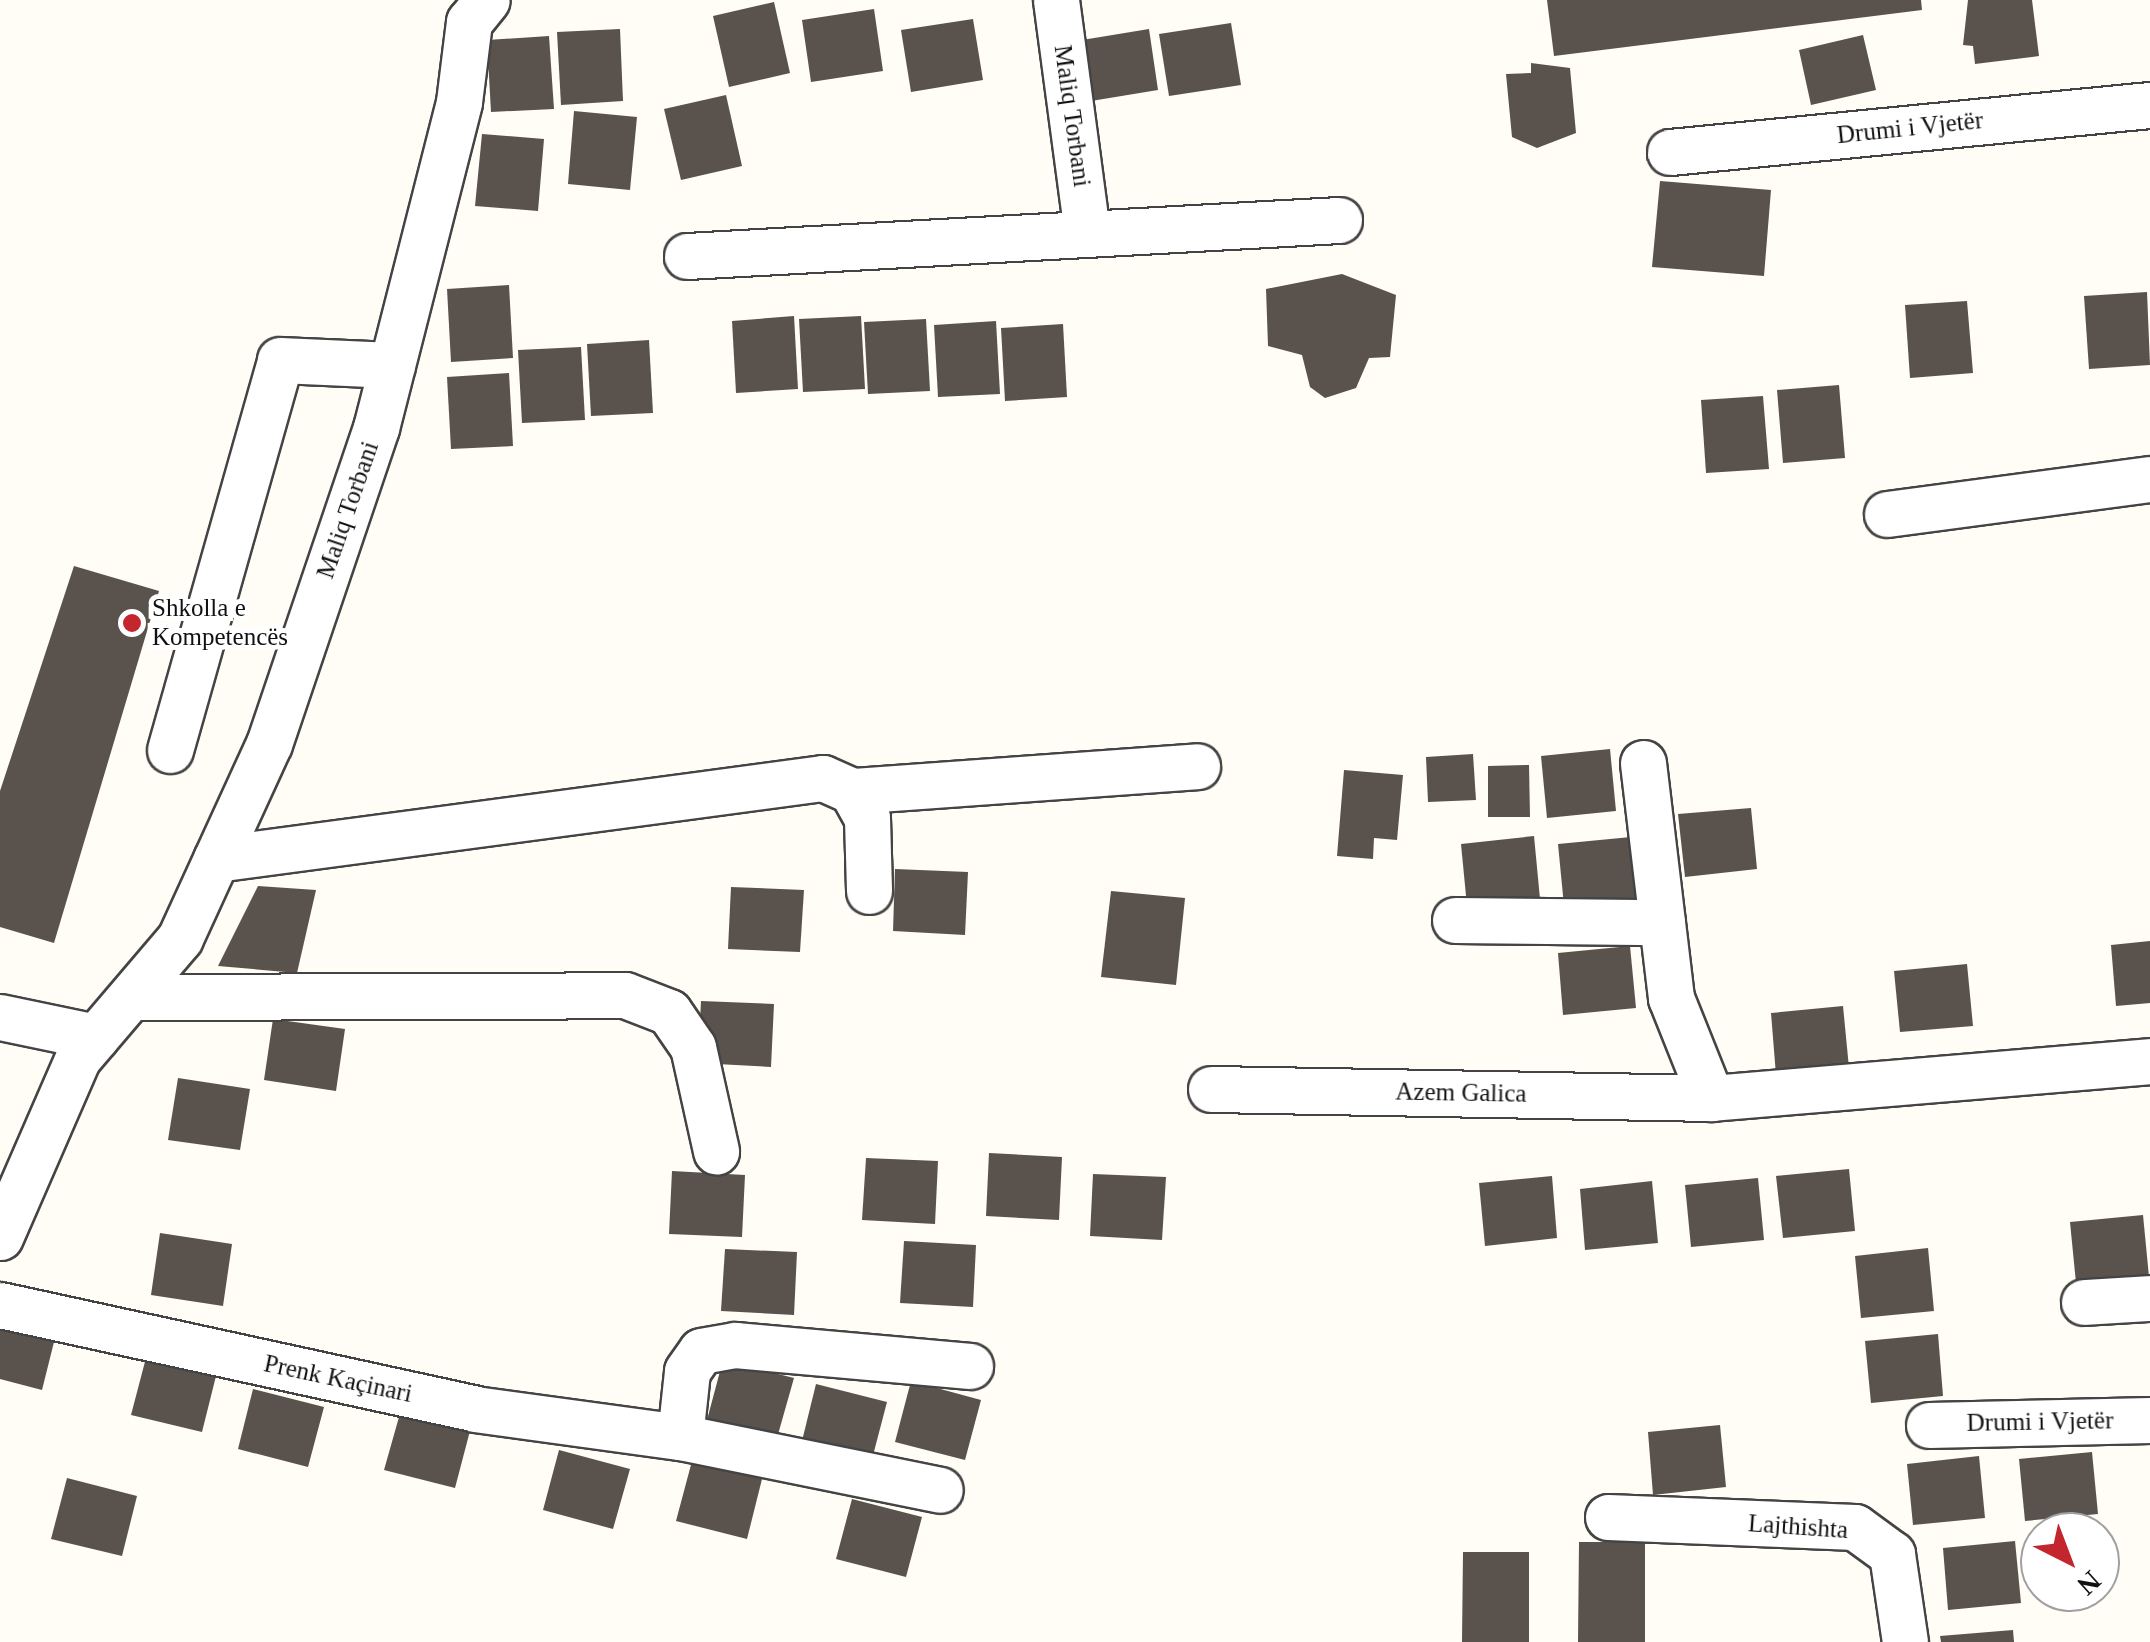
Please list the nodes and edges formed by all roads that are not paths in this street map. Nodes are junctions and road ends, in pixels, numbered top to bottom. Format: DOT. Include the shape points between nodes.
graph roads {
  1 [pos="486,0"];
  2 [pos="1056,0"];
  3 [pos="2150,105"];
  4 [pos="1670,152"];
  5 [pos="1339,220"];
  6 [pos="1088,232"];
  7 [pos="687,256"];
  8 [pos="392,365"];
  9 [pos="2150,479"];
  10 [pos="1887,514"];
  11 [pos="170,750"];
  12 [pos="1643,763"];
  13 [pos="1196,766"];
  14 [pos="852,791"];
  15 [pos="216,859"];
  16 [pos="869,891"];
  17 [pos="1455,920"];
  18 [pos="1662,922"];
  19 [pos="139,997"];
  20 [pos="0,1017"];
  21 [pos="96,1037"];
  22 [pos="2150,1061"];
  23 [pos="1211,1089"];
  24 [pos="1710,1098"];
  25 [pos="716,1151"];
  26 [pos="0,1237"];
  27 [pos="2150,1298"];
  28 [pos="2084,1302"];
  29 [pos="0,1304"];
  30 [pos="970,1366"];
  31 [pos="2150,1420"];
  32 [pos="1929,1425"];
  33 [pos="680,1437"];
  34 [pos="940,1490"];
  35 [pos="1608,1516"];
  36 [pos="1905,1642"];
  1 -- 8 [label="street, Maliq Torbani" via="469,22 459,102"];
  2 -- 6 [label="street, Maliq Torbani"];
  3 -- 4 [label="street, Drumi i Vjetër"];
  5 -- 6 [label="street"];
  6 -- 7 [label="street"];
  8 -- 11 [label="street" via="280,360"];
  8 -- 15 [label="street, Maliq Torbani" via="269,744"];
  9 -- 10 [label="street"];
  12 -- 18 [label="street"];
  13 -- 14 [label="street"];
  14 -- 15 [label="street" via="823,778"];
  14 -- 16 [label="street" via="867,818"];
  15 -- 19 [label="street, Maliq Torbani"];
  17 -- 18 [label="street"];
  18 -- 24 [label="street" via="1671,998"];
  19 -- 21 [label="street, Maliq Torbani"];
  19 -- 25 [label="street" via="625,995 669,1012 693,1047"];
  20 -- 21 [label="street"];
  21 -- 26 [label="street, Maliq Torbani"];
  22 -- 24 [label="street, Azem Galica"];
  23 -- 24 [label="street, Azem Galica"];
  27 -- 28 [label="street"];
  29 -- 33 [label="street, Prenk Kaçinari" via="474,1409"];
  30 -- 33 [label="street" via="735,1345 701,1351 687,1372"];
  31 -- 32 [label="street, Drumi i Vjetër"];
  33 -- 34 [label="street, Prenk Kaçinari"];
  35 -- 36 [label="street, Lajthishta" via="1855,1528 1892,1554"];
}
